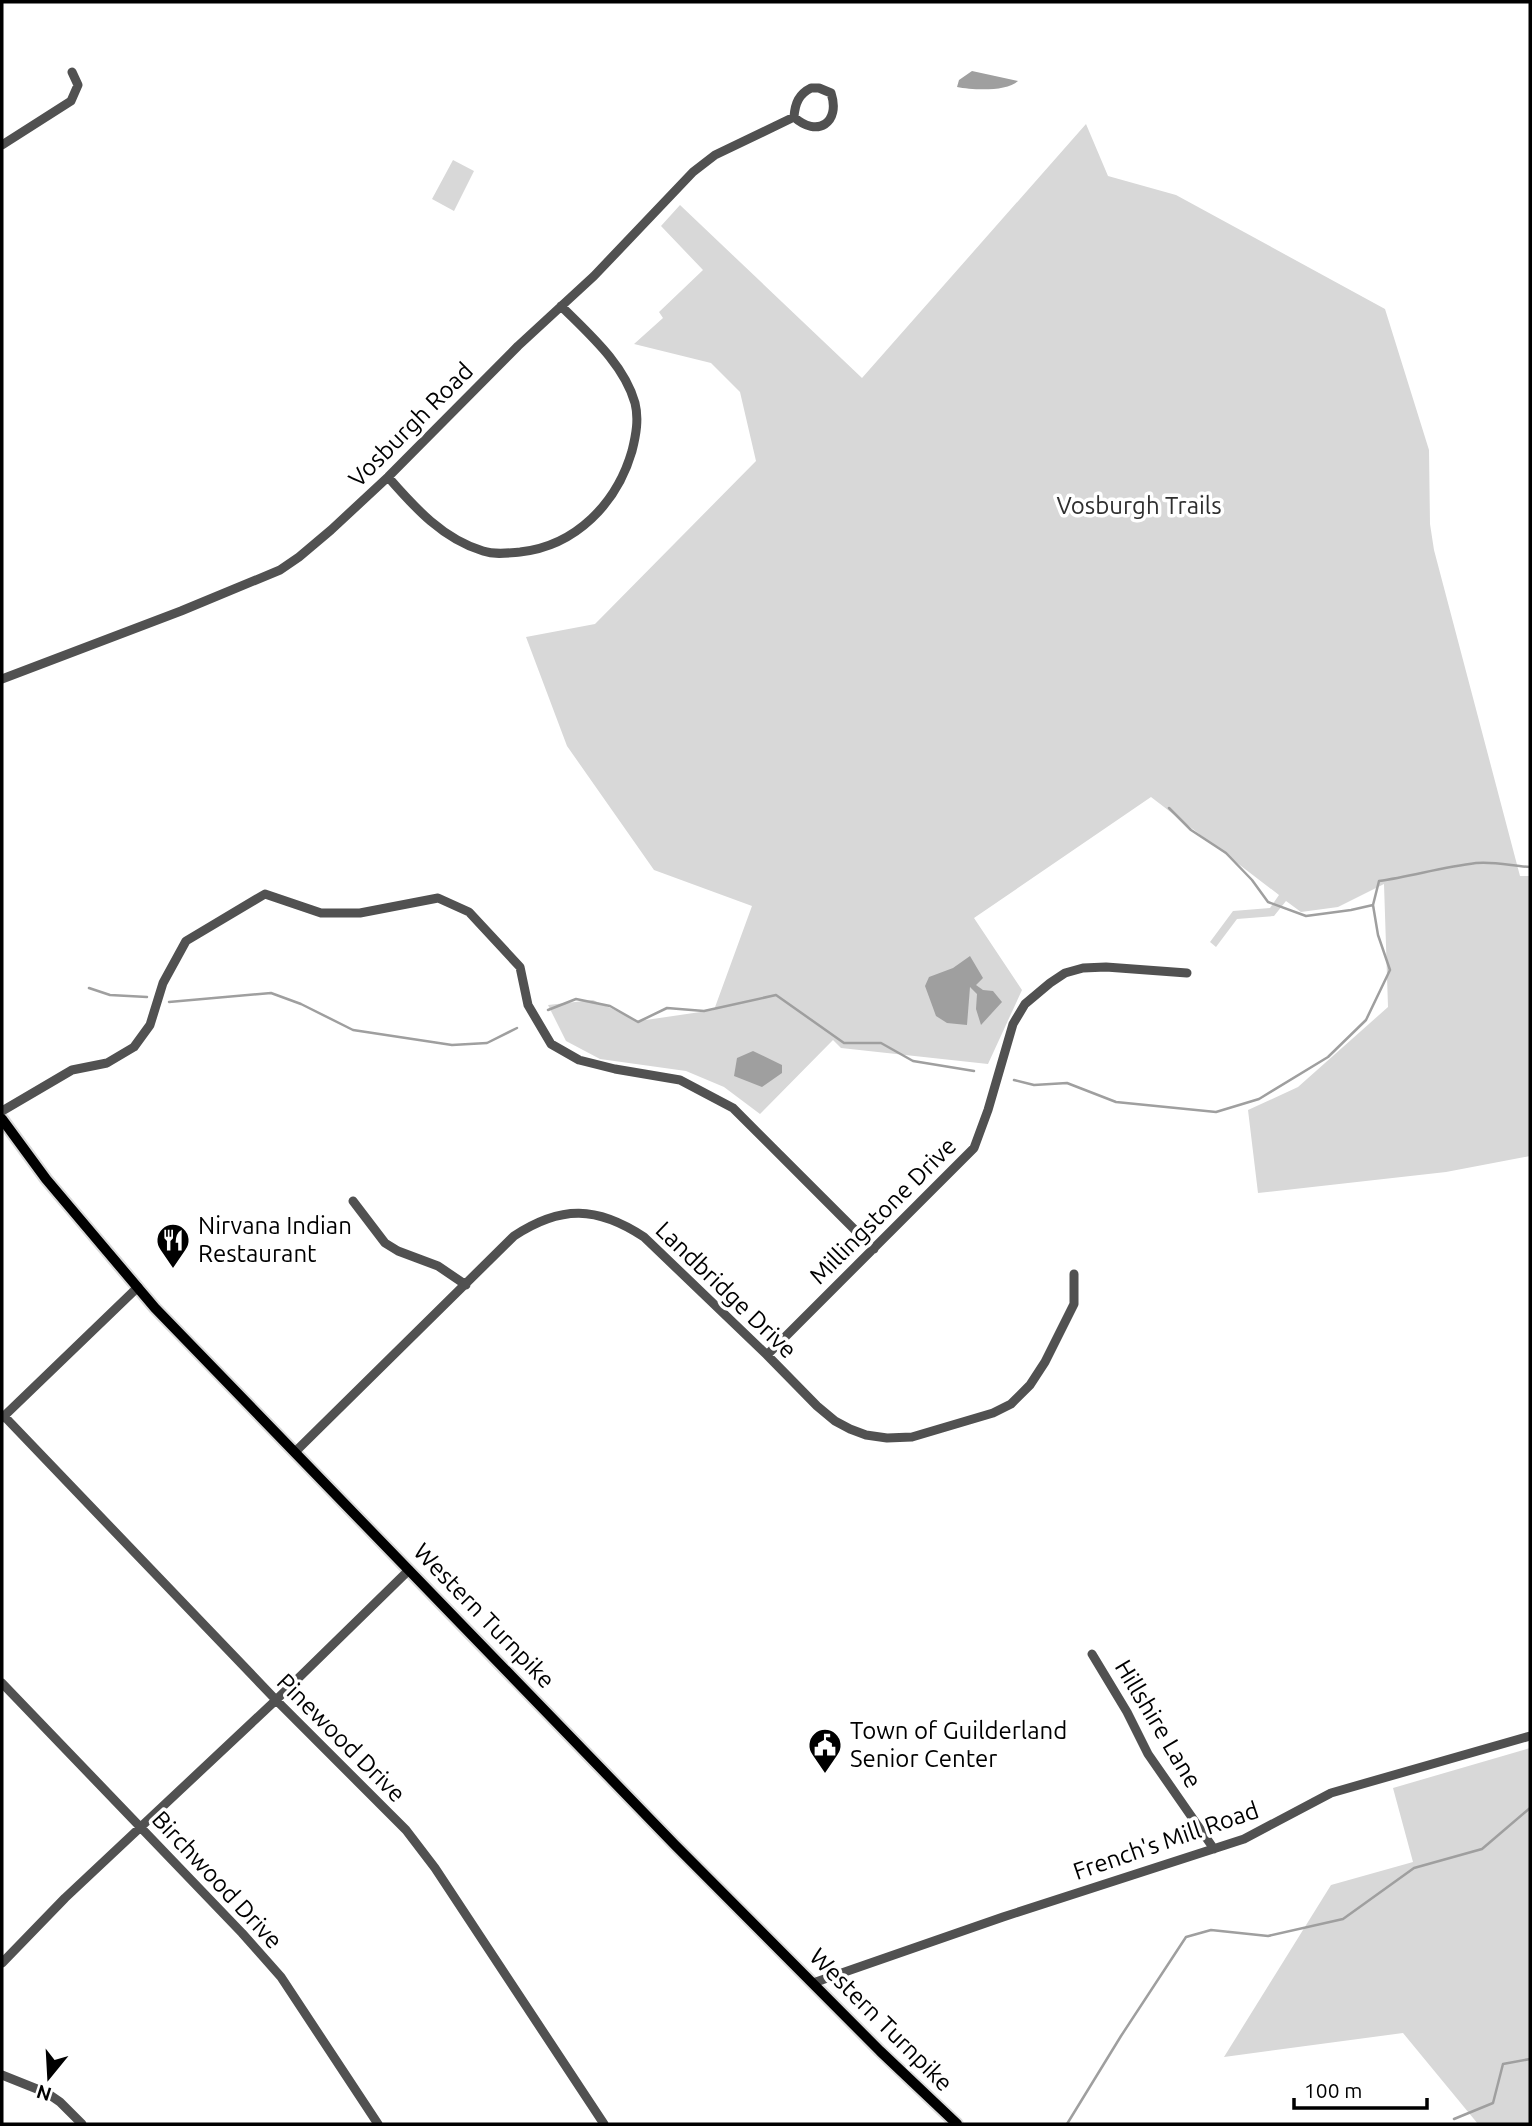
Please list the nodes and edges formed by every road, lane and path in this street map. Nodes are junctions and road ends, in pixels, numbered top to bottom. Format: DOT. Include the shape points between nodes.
graph roads {
  1 [pos="72,72"];
  2 [pos="794,117"];
  3 [pos="2,145"];
  4 [pos="561,306"];
  5 [pos="388,477"];
  6 [pos="2,679"];
  7 [pos="1187,973"];
  8 [pos="2,1111"];
  9 [pos="2,1119"];
  10 [pos="352,1201"];
  11 [pos="874,1249"];
  12 [pos="1074,1274"];
  13 [pos="466,1285"];
  14 [pos="138,1287"];
  15 [pos="767,1355"];
  16 [pos="3,1417"];
  17 [pos="295,1452"];
  18 [pos="409,1570"];
  19 [pos="1093,1654"];
  20 [pos="2,1683"];
  21 [pos="276,1700"];
  22 [pos="1530,1736"];
  23 [pos="141,1826"];
  24 [pos="1214,1849"];
  25 [pos="2,1963"];
  26 [pos="813,1983"];
  27 [pos="2,2075"];
  28 [pos="82,2124"];
  29 [pos="378,2124"];
  30 [pos="604,2124"];
  31 [pos="957,2124"];
  1 -- 3 [label="street" via="78,85 71,101"];
  2 -- 2 [label="street" via="811,127 829,122 835,108 831,93 819,88 805,91 794,107"];
  2 -- 4 [label="street, Vosburgh Road" via="724,150 693,172"];
  4 -- 5 [label="street, Vosburgh Road"];
  4 -- 5 [label="street" via="610,357 635,405 635,438 626,469 609,500 588,522 535,551 486,552 439,530"];
  5 -- 6 [label="street, Vosburgh Road" via="280,570"];
  7 -- 11 [label="street, Millingstone Drive" via="1083,968 1049,982 1025,1004 1013,1024 974,1148"];
  8 -- 11 [label="street" via="72,1070 107,1063 134,1047 150,1025 163,983 186,941 265,894 321,913 360,913 438,898 469,912 520,967 528,1005 551,1044 579,1060 680,1080 733,1108"];
  9 -- 14 [label="main road, Western Turnpike" via="46,1179"];
  10 -- 13 [label="street" via="385,1244 438,1266"];
  11 -- 15 [label="street, Millingstone Drive"];
  12 -- 15 [label="street, Landbridge Drive" via="1074,1304 1030,1385 1011,1404 993,1413 912,1437 866,1435 835,1421"];
  13 -- 15 [label="street, Landbridge Drive" via="530,1226 551,1217 589,1213 644,1237"];
  13 -- 17 [label="street, Landbridge Drive"];
  14 -- 16 [label="street"];
  14 -- 17 [label="main road, Western Turnpike"];
  16 -- 21 [label="street, Pinewood Drive"];
  17 -- 18 [label="main road, Western Turnpike"];
  18 -- 21 [label="street"];
  18 -- 26 [label="main road, Western Turnpike"];
  19 -- 24 [label="street, Hillshire Lane" via="1148,1754"];
  20 -- 23 [label="street, Birchwood Drive"];
  21 -- 23 [label="street"];
  21 -- 30 [label="street, Pinewood Drive" via="406,1830"];
  22 -- 24 [label="street, French's Mill Road" via="1331,1793 1244,1839"];
  23 -- 25 [label="street"];
  23 -- 29 [label="street, Birchwood Drive" via="281,1977"];
  24 -- 26 [label="street, French's Mill Road"];
  26 -- 31 [label="main road, Western Turnpike"];
  27 -- 28 [label="street" via="47,2094"];
}
